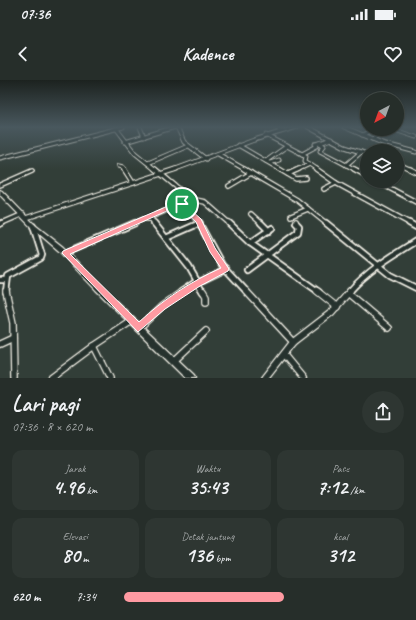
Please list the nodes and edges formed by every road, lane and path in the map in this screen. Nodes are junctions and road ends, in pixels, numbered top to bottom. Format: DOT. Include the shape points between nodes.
graph roads {
  1 [pos="66,141"];
  2 [pos="129,141"];
  3 [pos="184,141"];
  4 [pos="249,141"];
  5 [pos="277,141"];
  6 [pos="326,141"];
  7 [pos="335,141"];
  8 [pos="378,141"];
  9 [pos="125,142"];
  10 [pos="320,143"];
  11 [pos="238,145"];
  12 [pos="188,146"];
  13 [pos="287,146"];
  14 [pos="360,152"];
  15 [pos="416,152"];
  16 [pos="360,153"];
  17 [pos="218,154"];
  18 [pos="302,154"];
  19 [pos="0,158"];
  20 [pos="206,159"];
  21 [pos="279,160"];
  22 [pos="266,161"];
  23 [pos="148,162"];
  24 [pos="270,163"];
  25 [pos="310,164"];
  26 [pos="346,165"];
  27 [pos="119,166"];
  28 [pos="404,166"];
  29 [pos="32,171"];
  30 [pos="360,172"];
  31 [pos="416,172"];
  32 [pos="251,173"];
  33 [pos="288,174"];
  34 [pos="160,175"];
  35 [pos="306,178"];
  36 [pos="133,183"];
  37 [pos="336,183"];
  38 [pos="0,185"];
  39 [pos="229,186"];
  40 [pos="389,188"];
  41 [pos="324,189"];
  42 [pos="0,192"];
  43 [pos="191,199"];
  44 [pos="416,202"];
  45 [pos="182,204"];
  46 [pos="308,209"];
  47 [pos="251,214"];
  48 [pos="24,216"];
  49 [pos="291,216"];
  50 [pos="148,218"];
  51 [pos="296,221"];
  52 [pos="200,223"];
  53 [pos="0,224"];
  54 [pos="33,226"];
  55 [pos="416,227"];
  56 [pos="166,238"];
  57 [pos="416,241"];
  58 [pos="250,243"];
  59 [pos="65,253"];
  60 [pos="268,255"];
  61 [pos="378,265"];
  62 [pos="226,269"];
  63 [pos="247,270"];
  64 [pos="3,280"];
  65 [pos="197,283"];
  66 [pos="416,288"];
  67 [pos="349,294"];
  68 [pos="206,302"];
  69 [pos="337,307"];
  70 [pos="132,321"];
  71 [pos="138,328"];
  72 [pos="389,328"];
  73 [pos="206,331"];
  74 [pos="13,338"];
  75 [pos="293,342"];
  76 [pos="0,344"];
  77 [pos="94,346"];
  78 [pos="284,355"];
  79 [pos="174,361"];
  80 [pos="14,378"];
  81 [pos="50,378"];
  82 [pos="110,378"];
  83 [pos="191,378"];
  84 [pos="265,378"];
  85 [pos="303,378"];
  1 -- 19 [label="street"];
  2 -- 9 [label="street"];
  3 -- 12 [label="street"];
  4 -- 11 [label="street"];
  5 -- 13 [label="street"];
  6 -- 10 [label="street"];
  7 -- 14 [label="street"];
  8 -- 15 [label="street"];
  9 -- 23 [label="street" via="136,155"];
  10 -- 18 [label="street"];
  10 -- 26 [label="street" via="324,146 320,151"];
  11 -- 17 [label="street"];
  11 -- 22 [label="street"];
  12 -- 20 [label="street"];
  12 -- 23 [label="street"];
  13 -- 18 [label="street"];
  13 -- 22 [label="street"];
  16 -- 26 [label="street"];
  17 -- 20 [label="street"];
  17 -- 32 [label="street"];
  18 -- 25 [label="street"];
  20 -- 34 [label="street"];
  21 -- 24 [label="street"];
  22 -- 24 [label="street"];
  23 -- 34 [label="street"];
  24 -- 33 [label="street"];
  25 -- 33 [label="street"];
  25 -- 37 [label="street"];
  26 -- 30 [label="street"];
  27 -- 36 [label="street" via="123,167"];
  28 -- 31 [label="street"];
  29 -- 38 [label="street"];
  32 -- 39 [label="street"];
  32 -- 46 [label="street"];
  33 -- 35 [label="street" via="298,180"];
  34 -- 36 [label="street"];
  34 -- 43 [label="street"];
  36 -- 48 [label="street"];
  37 -- 41 [label="street"];
  37 -- 55 [label="street"];
  40 -- 44 [label="street"];
  42 -- 48 [label="main road"];
  43 -- 45 [label="street"];
  43 -- 58 [label="street" via="205,202 216,210"];
  45 -- 50 [label="street"];
  45 -- 52 [label="street"];
  46 -- 49 [label="street"];
  46 -- 61 [label="street"];
  47 -- 58 [label="street" via="270,229"];
  48 -- 53 [label="street"];
  48 -- 54 [label="main road"];
  50 -- 56 [label="street"];
  50 -- 59 [label="street"];
  51 -- 60 [label="street" via="299,226 298,232"];
  52 -- 56 [label="street"];
  52 -- 62 [label="street" via="212,250"];
  54 -- 59 [label="main road"];
  54 -- 64 [label="street" via="41,258"];
  56 -- 65 [label="street" via="189,267"];
  57 -- 61 [label="street"];
  58 -- 60 [label="street"];
  59 -- 70 [label="main road"];
  60 -- 63 [label="street"];
  60 -- 69 [label="street" via="321,292"];
  61 -- 66 [label="street" via="399,281"];
  61 -- 67 [label="street" via="360,280"];
  62 -- 65 [label="street"];
  62 -- 75 [label="street"];
  64 -- 74 [label="street" via="12,316"];
  65 -- 68 [label="street" via="206,296"];
  65 -- 71 [label="street" via="162,306"];
  67 -- 69 [label="street"];
  67 -- 72 [label="street"];
  69 -- 75 [label="street"];
  70 -- 71 [label="main road"];
  70 -- 77 [label="street"];
  71 -- 79 [label="main road"];
  73 -- 79 [label="street"];
  74 -- 76 [label="street"];
  74 -- 80 [label="street"];
  75 -- 78 [label="street"];
  77 -- 81 [label="street"];
  77 -- 82 [label="street"];
  78 -- 84 [label="street"];
  78 -- 85 [label="street"];
  79 -- 83 [label="main road"];
}
